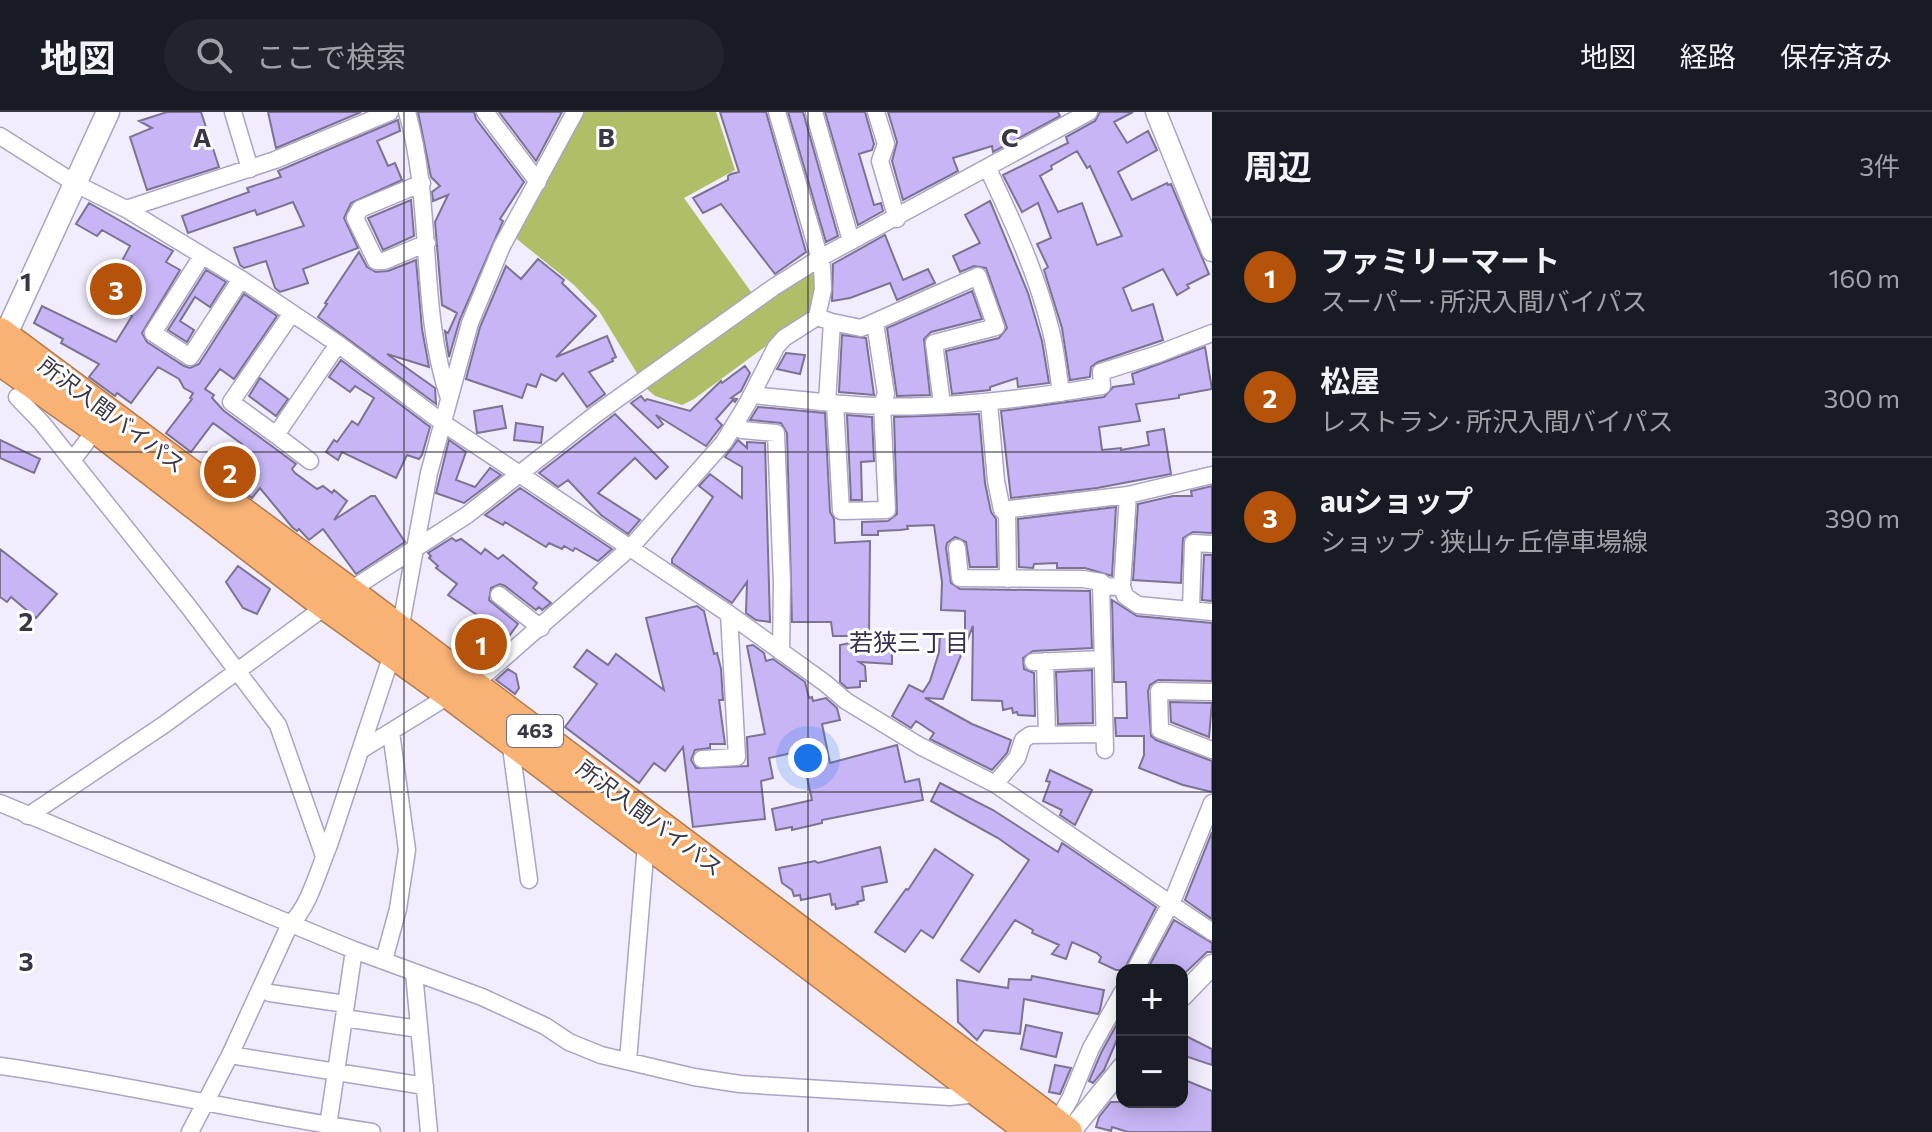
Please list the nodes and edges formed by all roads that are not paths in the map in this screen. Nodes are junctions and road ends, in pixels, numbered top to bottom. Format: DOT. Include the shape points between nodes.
graph roads {
  1 [pos="108,112"];
  2 [pos="233,112"];
  3 [pos="390,112"];
  4 [pos="407,112"];
  5 [pos="485,112"];
  6 [pos="575,112"];
  7 [pos="777,112"];
  8 [pos="814,112"];
  9 [pos="876,112"];
  10 [pos="1089,112"];
  11 [pos="1156,112"];
  12 [pos="1067,118"];
  13 [pos="0,136"];
  14 [pos="250,169"];
  15 [pos="988,169"];
  16 [pos="538,182"];
  17 [pos="422,183"];
  18 [pos="76,184"];
  19 [pos="126,209"];
  20 [pos="897,219"];
  21 [pos="851,241"];
  22 [pos="427,243"];
  23 [pos="1212,251"];
  24 [pos="202,256"];
  25 [pos="820,258"];
  26 [pos="241,279"];
  27 [pos="292,313"];
  28 [pos="824,320"];
  29 [pos="875,323"];
  30 [pos="1212,333"];
  31 [pos="1,344"];
  32 [pos="338,344"];
  33 [pos="1061,393"];
  34 [pos="752,395"];
  35 [pos="17,397"];
  36 [pos="449,400"];
  37 [pos="831,402"];
  38 [pos="989,403"];
  39 [pos="882,404"];
  40 [pos="942,404"];
  41 [pos="737,421"];
  42 [pos="443,423"];
  43 [pos="96,429"];
  44 [pos="276,435"];
  45 [pos="72,461"];
  46 [pos="310,461"];
  47 [pos="520,475"];
  48 [pos="1212,475"];
  49 [pos="1128,495"];
  50 [pos="1007,511"];
  51 [pos="1212,544"];
  52 [pos="631,547"];
  53 [pos="957,548"];
  54 [pos="414,549"];
  55 [pos="1008,579"];
  56 [pos="1101,582"];
  57 [pos="1122,586"];
  58 [pos="499,595"];
  59 [pos="338,598"];
  60 [pos="1191,610"];
  61 [pos="1212,612"];
  62 [pos="729,614"];
  63 [pos="541,628"];
  64 [pos="396,642"];
  65 [pos="781,652"];
  66 [pos="1101,659"];
  67 [pos="238,670"];
  68 [pos="462,690"];
  69 [pos="1212,692"];
  70 [pos="391,732"];
  71 [pos="1047,735"];
  72 [pos="510,740"];
  73 [pos="361,750"];
  74 [pos="1212,750"];
  75 [pos="702,759"];
  76 [pos="995,784"];
  77 [pos="0,803"];
  78 [pos="1212,803"];
  79 [pos="28,816"];
  80 [pos="646,844"];
  81 [pos="324,856"];
  82 [pos="529,880"];
  83 [pos="1170,905"];
  84 [pos="290,924"];
  85 [pos="1212,932"];
  86 [pos="354,950"];
  87 [pos="384,960"];
  88 [pos="1138,964"];
  89 [pos="1212,965"];
  90 [pos="414,973"];
  91 [pos="262,989"];
  92 [pos="1188,990"];
  93 [pos="1116,1004"];
  94 [pos="345,1011"];
  95 [pos="419,1029"];
  96 [pos="230,1055"];
  97 [pos="628,1061"];
  98 [pos="0,1066"];
  99 [pos="336,1071"];
  100 [pos="1116,1074"];
  101 [pos="425,1086"];
  102 [pos="980,1093"];
  103 [pos="203,1103"];
  104 [pos="328,1126"];
  105 [pos="349,1130"];
  106 [pos="1056,1130"];
  107 [pos="190,1132"];
  108 [pos="372,1132"];
  109 [pos="429,1132"];
  1 -- 18 [label="main road"];
  2 -- 14 [label="street"];
  3 -- 14 [label="street"];
  4 -- 17 [label="street"];
  5 -- 16 [label="street"];
  6 -- 16 [label="street"];
  7 -- 25 [label="street"];
  8 -- 21 [label="street"];
  9 -- 20 [label="street" via="886,144 880,161"];
  10 -- 12 [label="street"];
  11 -- 23 [label="street"];
  12 -- 15 [label="street"];
  13 -- 18 [label="street"];
  14 -- 19 [label="street"];
  15 -- 20 [label="street"];
  15 -- 33 [label="street" via="1040,291"];
  16 -- 36 [label="street" via="489,275"];
  17 -- 22 [label="street"];
  17 -- 22 [label="street" via="360,209 355,218 376,261"];
  18 -- 19 [label="street"];
  18 -- 31 [label="main road"];
  19 -- 24 [label="street"];
  20 -- 21 [label="street"];
  21 -- 25 [label="street"];
  22 -- 36 [label="street" via="434,345"];
  24 -- 26 [label="street"];
  24 -- 26 [label="street" via="153,333 190,357"];
  25 -- 28 [label="street"];
  25 -- 47 [label="street" via="596,414"];
  26 -- 27 [label="street"];
  27 -- 32 [label="street"];
  27 -- 44 [label="street" via="231,402"];
  28 -- 29 [label="street" via="861,328"];
  28 -- 34 [label="street" via="784,338"];
  28 -- 37 [label="street"];
  29 -- 39 [label="street" via="886,394"];
  29 -- 40 [label="street" via="978,276 996,327 934,343"];
  30 -- 33 [label="street" via="1101,372 1102,386"];
  31 -- 43 [label="highway, 所沢入間バイパス / 463"];
  31 -- 59 [label="highway, 所沢入間バイパス / 463"];
  32 -- 42 [label="street"];
  32 -- 44 [label="street"];
  33 -- 38 [label="street"];
  34 -- 37 [label="street"];
  34 -- 41 [label="street"];
  35 -- 45 [label="street"];
  36 -- 42 [label="street"];
  37 -- 39 [label="street"];
  37 -- 39 [label="street" via="841,511 887,510"];
  38 -- 40 [label="street"];
  38 -- 50 [label="street" via="996,481 1002,510"];
  39 -- 40 [label="street"];
  41 -- 52 [label="street"];
  41 -- 65 [label="street" via="742,430 776,433"];
  42 -- 47 [label="street"];
  42 -- 54 [label="street"];
  43 -- 45 [label="street"];
  43 -- 59 [label="highway, 所沢入間バイパス / 463"];
  44 -- 46 [label="street"];
  45 -- 67 [label="street"];
  47 -- 52 [label="street"];
  47 -- 54 [label="street"];
  48 -- 49 [label="street"];
  49 -- 50 [label="street"];
  49 -- 57 [label="street"];
  50 -- 55 [label="street"];
  51 -- 60 [label="street" via="1193,543"];
  52 -- 62 [label="street"];
  52 -- 63 [label="street"];
  53 -- 55 [label="street" via="960,578"];
  54 -- 59 [label="street"];
  54 -- 64 [label="street"];
  55 -- 56 [label="street"];
  56 -- 57 [label="street"];
  56 -- 66 [label="street"];
  57 -- 60 [label="street" via="1125,596 1138,605"];
  58 -- 63 [label="street"];
  59 -- 64 [label="highway, 所沢入間バイパス / 463"];
  59 -- 67 [label="street"];
  60 -- 61 [label="street"];
  62 -- 65 [label="street"];
  62 -- 75 [label="street" via="737,757"];
  63 -- 68 [label="street"];
  64 -- 68 [label="highway, 所沢入間バイパス / 463"];
  64 -- 73 [label="street"];
  65 -- 76 [label="street" via="846,701"];
  66 -- 71 [label="street" via="1039,661"];
  66 -- 71 [label="street" via="1105,742"];
  67 -- 79 [label="street"];
  67 -- 81 [label="street" via="278,725"];
  68 -- 70 [label="street"];
  68 -- 72 [label="highway, 所沢入間バイパス / 463"];
  68 -- 106 [label="highway, 所沢入間バイパス / 463"];
  69 -- 74 [label="street" via="1159,691 1160,730"];
  70 -- 73 [label="street"];
  70 -- 87 [label="street" via="407,850"];
  71 -- 76 [label="street" via="1023,740 1017,758"];
  72 -- 80 [label="highway, 所沢入間バイパス / 463"];
  72 -- 82 [label="street"];
  73 -- 81 [label="street"];
  76 -- 83 [label="street"];
  77 -- 79 [label="street"];
  78 -- 83 [label="street"];
  79 -- 84 [label="street"];
  80 -- 97 [label="street"];
  80 -- 102 [label="highway, 所沢入間バイパス / 463"];
  81 -- 84 [label="street" via="309,896"];
  83 -- 85 [label="street"];
  83 -- 88 [label="street"];
  84 -- 86 [label="street"];
  84 -- 91 [label="street"];
  86 -- 87 [label="street"];
  86 -- 94 [label="street"];
  87 -- 90 [label="street"];
  89 -- 92 [label="street"];
  90 -- 95 [label="street"];
  90 -- 97 [label="street" via="482,997 569,1042"];
  91 -- 94 [label="street"];
  91 -- 96 [label="street"];
  93 -- 106 [label="street"];
  94 -- 95 [label="street"];
  94 -- 99 [label="street"];
  95 -- 101 [label="street"];
  96 -- 99 [label="street"];
  96 -- 103 [label="street"];
  97 -- 102 [label="street" via="740,1084 950,1097"];
  98 -- 103 [label="street"];
  99 -- 101 [label="street"];
  99 -- 104 [label="street"];
  100 -- 106 [label="street"];
  101 -- 109 [label="street"];
  102 -- 106 [label="highway, 所沢入間バイパス / 463"];
  103 -- 104 [label="street"];
  103 -- 107 [label="street"];
  104 -- 105 [label="street"];
  105 -- 108 [label="street"];
}
